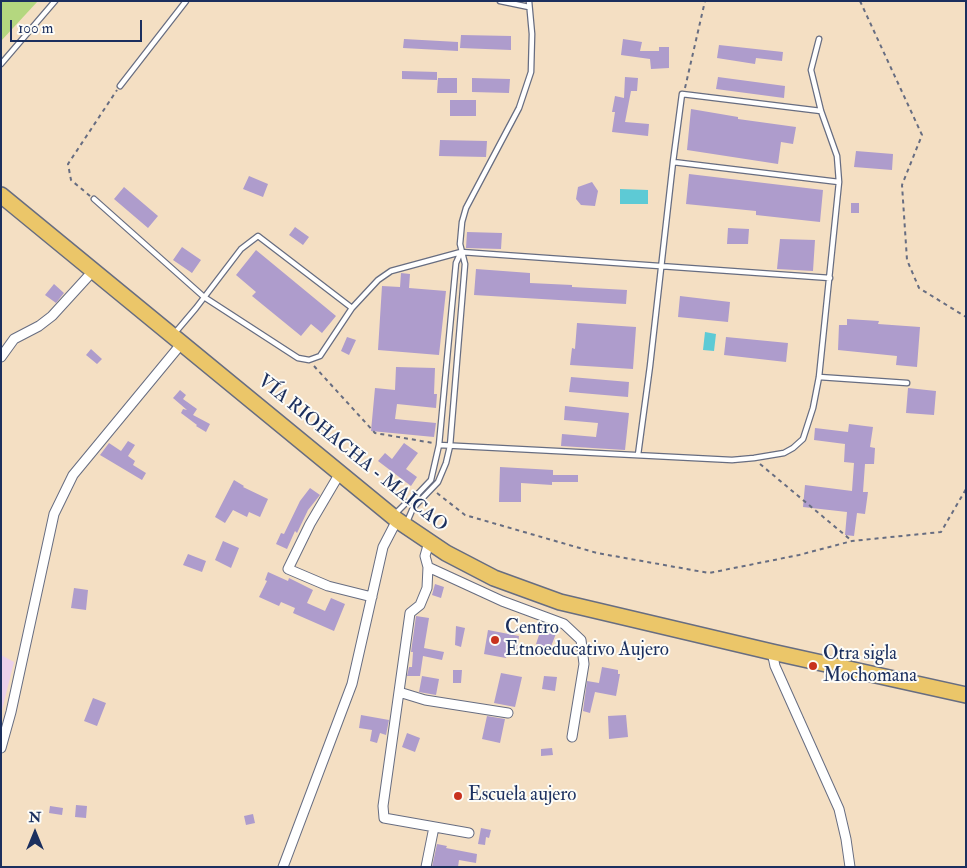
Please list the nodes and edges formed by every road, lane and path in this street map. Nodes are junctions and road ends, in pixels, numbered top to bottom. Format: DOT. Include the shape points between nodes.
graph roads {
  1 [pos="55,1"];
  2 [pos="186,1"];
  3 [pos="500,1"];
  4 [pos="705,1"];
  5 [pos="860,1"];
  6 [pos="529,4"];
  7 [pos="819,38"];
  8 [pos="1,64"];
  9 [pos="120,86"];
  10 [pos="685,88"];
  11 [pos="821,111"];
  12 [pos="672,162"];
  13 [pos="839,182"];
  14 [pos="1,195"];
  15 [pos="94,199"];
  16 [pos="462,252"];
  17 [pos="661,266"];
  18 [pos="94,270"];
  19 [pos="830,278"];
  20 [pos="204,297"];
  21 [pos="352,308"];
  22 [pos="966,317"];
  23 [pos="178,339"];
  24 [pos="1,357"];
  25 [pos="309,360"];
  26 [pos="819,378"];
  27 [pos="907,383"];
  28 [pos="440,444"];
  29 [pos="450,446"];
  30 [pos="638,455"];
  31 [pos="754,458"];
  32 [pos="340,473"];
  33 [pos="432,488"];
  34 [pos="966,489"];
  35 [pos="406,504"];
  36 [pos="413,508"];
  37 [pos="398,520"];
  38 [pos="852,541"];
  39 [pos="429,542"];
  40 [pos="428,567"];
  41 [pos="372,597"];
  42 [pos="772,652"];
  43 [pos="399,692"];
  44 [pos="966,695"];
  45 [pos="508,713"];
  46 [pos="572,737"];
  47 [pos="1,748"];
  48 [pos="434,827"];
  49 [pos="469,833"];
  50 [pos="283,867"];
  51 [pos="426,867"];
  52 [pos="850,867"];
  1 -- 8 [label="lane"];
  2 -- 9 [label="lane"];
  3 -- 6 [label="lane"];
  4 -- 10 [label="path"];
  5 -- 22 [label="path" via="922,135 902,185 907,260 919,288"];
  6 -- 16 [label="lane" via="532,72 519,108 466,208 460,244"];
  7 -- 11 [label="lane" via="811,70"];
  9 -- 15 [label="path" via="68,164 71,180"];
  11 -- 12 [label="lane" via="682,94"];
  11 -- 13 [label="lane" via="837,156"];
  12 -- 13 [label="lane"];
  12 -- 17 [label="lane"];
  13 -- 19 [label="lane"];
  14 -- 18 [label="highway, VÍA RIOHACHA - MAICAO"];
  15 -- 20 [label="lane"];
  16 -- 17 [label="lane"];
  16 -- 21 [label="lane" via="391,271"];
  16 -- 28 [label="lane" via="456,263"];
  16 -- 29 [label="lane" via="465,264"];
  17 -- 19 [label="lane"];
  17 -- 30 [label="lane"];
  18 -- 23 [label="highway, VÍA RIOHACHA - MAICAO"];
  18 -- 24 [label="street" via="52,316 14,340"];
  19 -- 26 [label="lane"];
  20 -- 21 [label="lane" via="241,249 258,236"];
  20 -- 23 [label="lane"];
  20 -- 25 [label="lane" via="298,358"];
  21 -- 25 [label="lane" via="320,356"];
  23 -- 32 [label="highway, VÍA RIOHACHA - MAICAO"];
  23 -- 47 [label="street" via="73,475 54,514 12,712"];
  25 -- 28 [label="path" via="375,433"];
  26 -- 27 [label="lane"];
  26 -- 31 [label="lane" via="803,438 784,454"];
  28 -- 29 [label="lane"];
  28 -- 35 [label="lane" via="431,480"];
  29 -- 30 [label="lane"];
  29 -- 33 [label="lane" via="438,482"];
  30 -- 31 [label="lane" via="732,460"];
  31 -- 38 [label="path"];
  32 -- 37 [label="highway, VÍA RIOHACHA - MAICAO"];
  32 -- 41 [label="street" via="288,569 328,586"];
  33 -- 36 [label="lane"];
  33 -- 38 [label="path" via="465,515 597,553 709,573"];
  34 -- 38 [label="path" via="941,532"];
  35 -- 36 [label="lane"];
  35 -- 37 [label="lane"];
  36 -- 37 [label="lane"];
  37 -- 39 [label="highway, VÍA RIOHACHA - MAICAO"];
  37 -- 41 [label="street" via="383,548"];
  39 -- 40 [label="street" via="425,556"];
  39 -- 42 [label="highway, VÍA RIOHACHA - MAICAO" via="494,578 560,602"];
  40 -- 43 [label="street" via="427,588 420,605 410,613"];
  40 -- 46 [label="street" via="502,601 564,624 580,640 584,664"];
  41 -- 50 [label="street" via="352,684"];
  42 -- 44 [label="highway, VÍA RIOHACHA - MAICAO"];
  42 -- 52 [label="street" via="775,666 839,809"];
  43 -- 45 [label="street" via="425,700"];
  43 -- 48 [label="street" via="384,818"];
  48 -- 49 [label="street"];
  48 -- 51 [label="street"];
}
